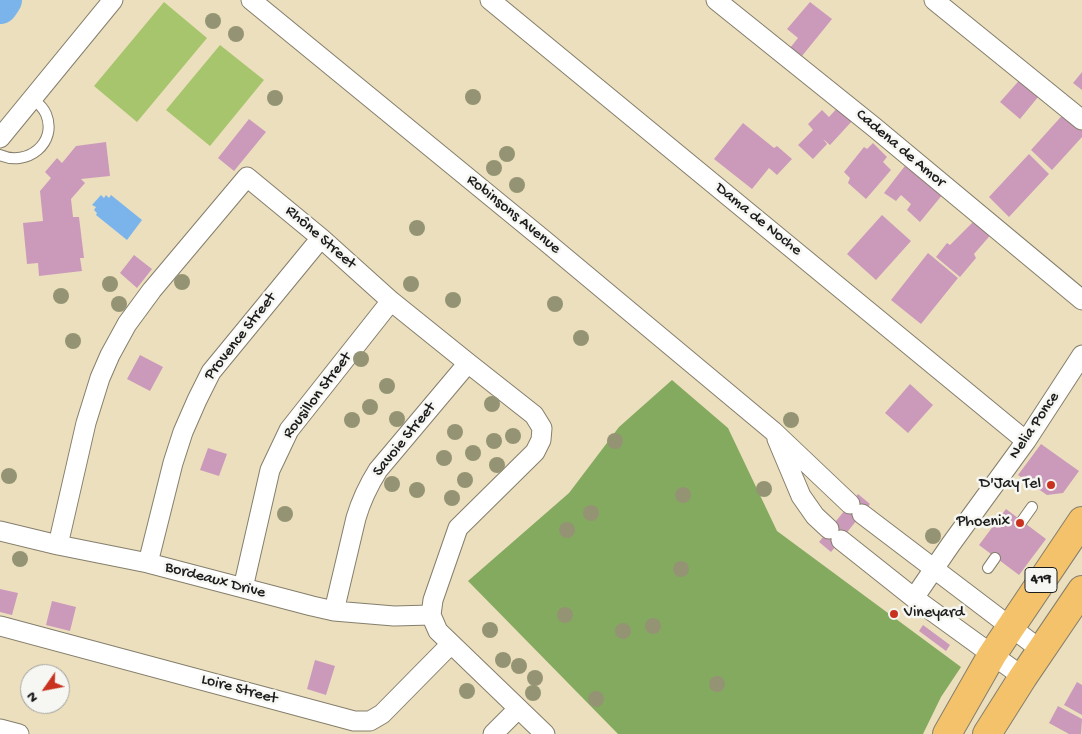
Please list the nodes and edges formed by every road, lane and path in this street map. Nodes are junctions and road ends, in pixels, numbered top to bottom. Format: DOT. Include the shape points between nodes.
graph roads {
  1 [pos="113,0"];
  2 [pos="251,0"];
  3 [pos="490,0"];
  4 [pos="716,0"];
  5 [pos="934,0"];
  6 [pos="33,98"];
  7 [pos="1082,120"];
  8 [pos="0,138"];
  9 [pos="0,155"];
  10 [pos="321,238"];
  11 [pos="1082,300"];
  12 [pos="392,301"];
  13 [pos="1082,355"];
  14 [pos="468,363"];
  15 [pos="773,431"];
  16 [pos="1026,441"];
  17 [pos="1032,507"];
  18 [pos="1022,521"];
  19 [pos="1082,521"];
  20 [pos="0,531"];
  21 [pos="58,545"];
  22 [pos="996,558"];
  23 [pos="148,563"];
  24 [pos="988,568"];
  25 [pos="934,570"];
  26 [pos="243,588"];
  27 [pos="1082,590"];
  28 [pos="914,598"];
  29 [pos="334,610"];
  30 [pos="431,615"];
  31 [pos="0,626"];
  32 [pos="1010,627"];
  33 [pos="451,644"];
  34 [pos="1041,650"];
  35 [pos="992,655"];
  36 [pos="1023,677"];
  37 [pos="518,709"];
  38 [pos="0,729"];
  39 [pos="19,734"];
  40 [pos="493,734"];
  41 [pos="545,734"];
  42 [pos="947,734"];
  43 [pos="987,734"];
  1 -- 6 [label="street"];
  2 -- 15 [label="street, Robinsons Avenue"];
  3 -- 16 [label="street, Dama de Noche"];
  4 -- 11 [label="street, Cadena de Amor"];
  5 -- 7 [label="street"];
  6 -- 8 [label="street"];
  6 -- 9 [label="lane" via="48,122 45,141 24,158"];
  10 -- 12 [label="street, Rhône Street"];
  10 -- 21 [label="street, Rhône Street" via="247,177 152,290 127,324 110,355 86,423"];
  10 -- 23 [label="street, Provence Street" via="211,372 183,432"];
  12 -- 14 [label="street, Rhône Street"];
  12 -- 26 [label="street, Rousillon Street" via="289,430 270,470"];
  13 -- 16 [label="street, Nelia Ponce"];
  14 -- 29 [label="street, Savoie Street" via="378,470 368,487 359,506"];
  14 -- 30 [label="street, Rhône Street" via="534,414 542,428 541,440 535,452 458,528 433,600"];
  15 -- 25 [label="street, Robinsons Avenue" via="856,509"];
  15 -- 28 [label="street, Robinsons Avenue" via="801,496 815,516"];
  16 -- 25 [label="street, Nelia Ponce"];
  17 -- 18 [label="lane"];
  19 -- 32 [label="highway, 419"];
  20 -- 21 [label="street, Bordeaux Drive"];
  21 -- 23 [label="street, Bordeaux Drive"];
  22 -- 24 [label="lane"];
  23 -- 26 [label="street, Bordeaux Drive"];
  25 -- 28 [label="street, Nelia Ponce"];
  25 -- 32 [label="street, Robinsons Avenue"];
  26 -- 29 [label="street, Bordeaux Drive"];
  27 -- 34 [label="highway, 419"];
  28 -- 35 [label="street, Robinsons Avenue"];
  29 -- 30 [label="street, Bordeaux Drive" via="394,616"];
  30 -- 33 [label="street" via="438,631"];
  31 -- 33 [label="street, Loire Street" via="354,721 370,721 382,714"];
  32 -- 34 [label="street, Robinsons Avenue"];
  32 -- 35 [label="highway, 419"];
  33 -- 37 [label="street"];
  34 -- 36 [label="highway, 419"];
  35 -- 36 [label="street, Robinsons Avenue"];
  35 -- 42 [label="highway, 419"];
  36 -- 43 [label="highway, 419"];
  37 -- 40 [label="street"];
  37 -- 41 [label="street"];
  38 -- 39 [label="street"];
}
